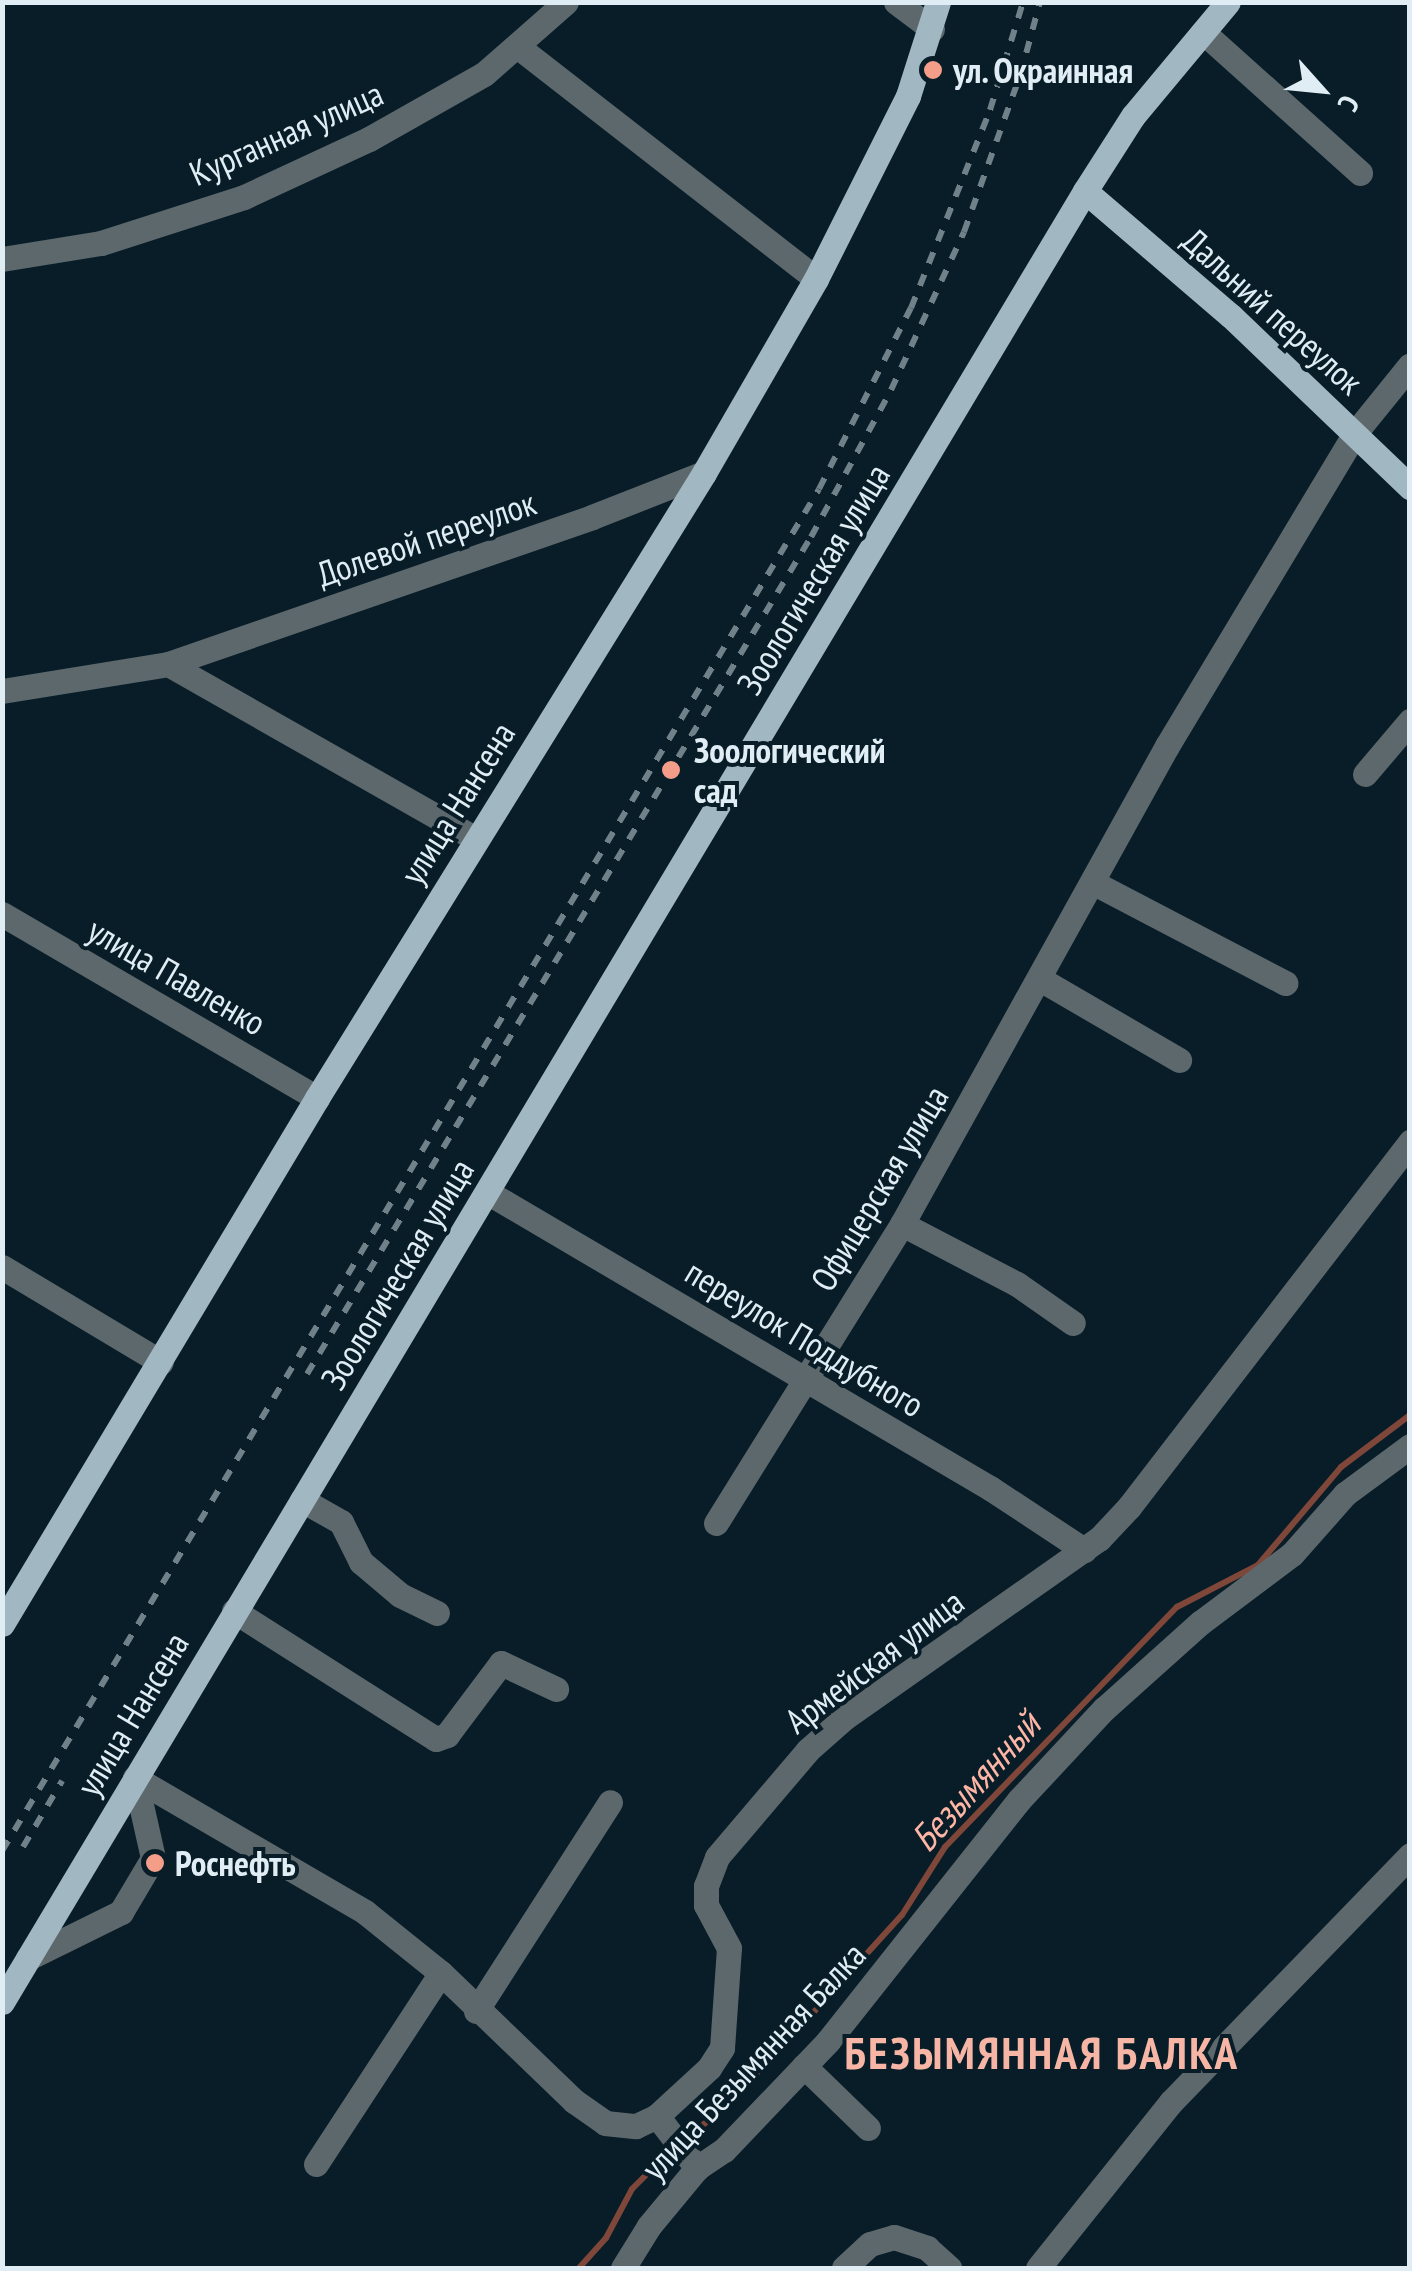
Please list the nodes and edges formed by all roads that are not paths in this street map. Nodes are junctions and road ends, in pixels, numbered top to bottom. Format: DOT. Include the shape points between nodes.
graph roads {
  1 [pos="566,2"];
  2 [pos="896,2"];
  3 [pos="938,2"];
  4 [pos="1228,2"];
  5 [pos="932,29"];
  6 [pos="1203,32"];
  7 [pos="517,46"];
  8 [pos="1360,172"];
  9 [pos="1086,190"];
  10 [pos="2,260"];
  11 [pos="816,279"];
  12 [pos="1410,365"];
  13 [pos="1355,433"];
  14 [pos="704,472"];
  15 [pos="1410,487"];
  16 [pos="168,664"];
  17 [pos="2,692"];
  18 [pos="1410,720"];
  19 [pos="1366,774"];
  20 [pos="476,839"];
  21 [pos="1094,883"];
  22 [pos="2,914"];
  23 [pos="1040,979"];
  24 [pos="1284,982"];
  25 [pos="1179,1060"];
  26 [pos="316,1098"];
  27 [pos="1410,1142"];
  28 [pos="488,1192"];
  29 [pos="902,1224"];
  30 [pos="2,1267"];
  31 [pos="1074,1323"];
  32 [pos="161,1362"];
  33 [pos="805,1378"];
  34 [pos="1410,1446"];
  35 [pos="324,1463"];
  36 [pos="302,1500"];
  37 [pos="716,1523"];
  38 [pos="1084,1550"];
  39 [pos="234,1611"];
  40 [pos="436,1613"];
  41 [pos="3,1621"];
  42 [pos="556,1688"];
  43 [pos="135,1778"];
  44 [pos="610,1802"];
  45 [pos="1410,1855"];
  46 [pos="28,1958"];
  47 [pos="441,1974"];
  48 [pos="2,2002"];
  49 [pos="476,2010"];
  50 [pos="804,2066"];
  51 [pos="664,2124"];
  52 [pos="868,2128"];
  53 [pos="316,2164"];
  54 [pos="696,2168"];
  55 [pos="622,2268"];
  56 [pos="844,2268"];
  57 [pos="948,2268"];
  58 [pos="1038,2268"];
  1 -- 7 [label="street, Курганная улица"];
  2 -- 5 [label="street"];
  3 -- 5 [label="main road, улица Нансена"];
  4 -- 6 [label="main road, Зоологическая улица"];
  5 -- 11 [label="main road, улица Нансена" via="908,96"];
  6 -- 8 [label="street"];
  6 -- 9 [label="main road, Зоологическая улица" via="1133,116"];
  7 -- 10 [label="street, Курганная улица" via="484,74 369,139 244,197 101,243"];
  7 -- 11 [label="street"];
  9 -- 13 [label="main road, Дальний переулок"];
  9 -- 28 [label="main road, Зоологическая улица"];
  11 -- 14 [label="main road, улица Нансена"];
  12 -- 13 [label="street, Офицерская улица"];
  13 -- 15 [label="main road, Дальний переулок"];
  13 -- 21 [label="street, Офицерская улица" via="1167,746"];
  14 -- 16 [label="street, Долевой переулок"];
  14 -- 20 [label="main road, улица Нансена"];
  16 -- 17 [label="street, Долевой переулок"];
  16 -- 20 [label="street"];
  18 -- 19 [label="street"];
  20 -- 26 [label="main road, улица Нансена"];
  21 -- 23 [label="street, Офицерская улица"];
  21 -- 24 [label="street"];
  22 -- 26 [label="street, улица Павленко"];
  23 -- 25 [label="street"];
  23 -- 29 [label="street, Офицерская улица"];
  26 -- 32 [label="main road, улица Нансена"];
  27 -- 38 [label="street, Армейская улица" via="1128,1507"];
  28 -- 33 [label="street, переулок Поддубного"];
  28 -- 35 [label="main road, Зоологическая улица"];
  29 -- 31 [label="street" via="1017,1284"];
  29 -- 33 [label="street, Офицерская улица"];
  30 -- 32 [label="street"];
  32 -- 41 [label="main road, улица Нансена"];
  33 -- 37 [label="street, Офицерская улица"];
  33 -- 38 [label="street, переулок Поддубного"];
  34 -- 50 [label="street, улица Безымянная Балка" via="1345,1494 1292,1554 1200,1623 1104,1710 1019,1800"];
  35 -- 36 [label="main road, улица Нансена"];
  36 -- 39 [label="main road, улица Нансена"];
  36 -- 40 [label="street" via="341,1522 361,1562 386,1584"];
  38 -- 51 [label="street, Армейская улица" via="844,1718 716,1857 706,1904 729,1948 722,2048"];
  39 -- 42 [label="street" via="436,1739 447,1736 501,1664"];
  39 -- 43 [label="main road, улица Нансена"];
  43 -- 46 [label="main road, улица Нансена"];
  43 -- 46 [label="street" via="153,1858 121,1912"];
  43 -- 47 [label="street" via="365,1912"];
  44 -- 49 [label="street"];
  45 -- 58 [label="street" via="1171,2102"];
  46 -- 48 [label="main road, улица Нансена"];
  47 -- 49 [label="street"];
  47 -- 53 [label="street"];
  49 -- 51 [label="street" via="604,2123"];
  50 -- 52 [label="street"];
  50 -- 54 [label="street, улица Безымянная Балка" via="724,2150"];
  51 -- 54 [label="street"];
  54 -- 55 [label="street, улица Безымянная Балка"];
  56 -- 57 [label="street" via="870,2244 894,2238 926,2248"];
}
